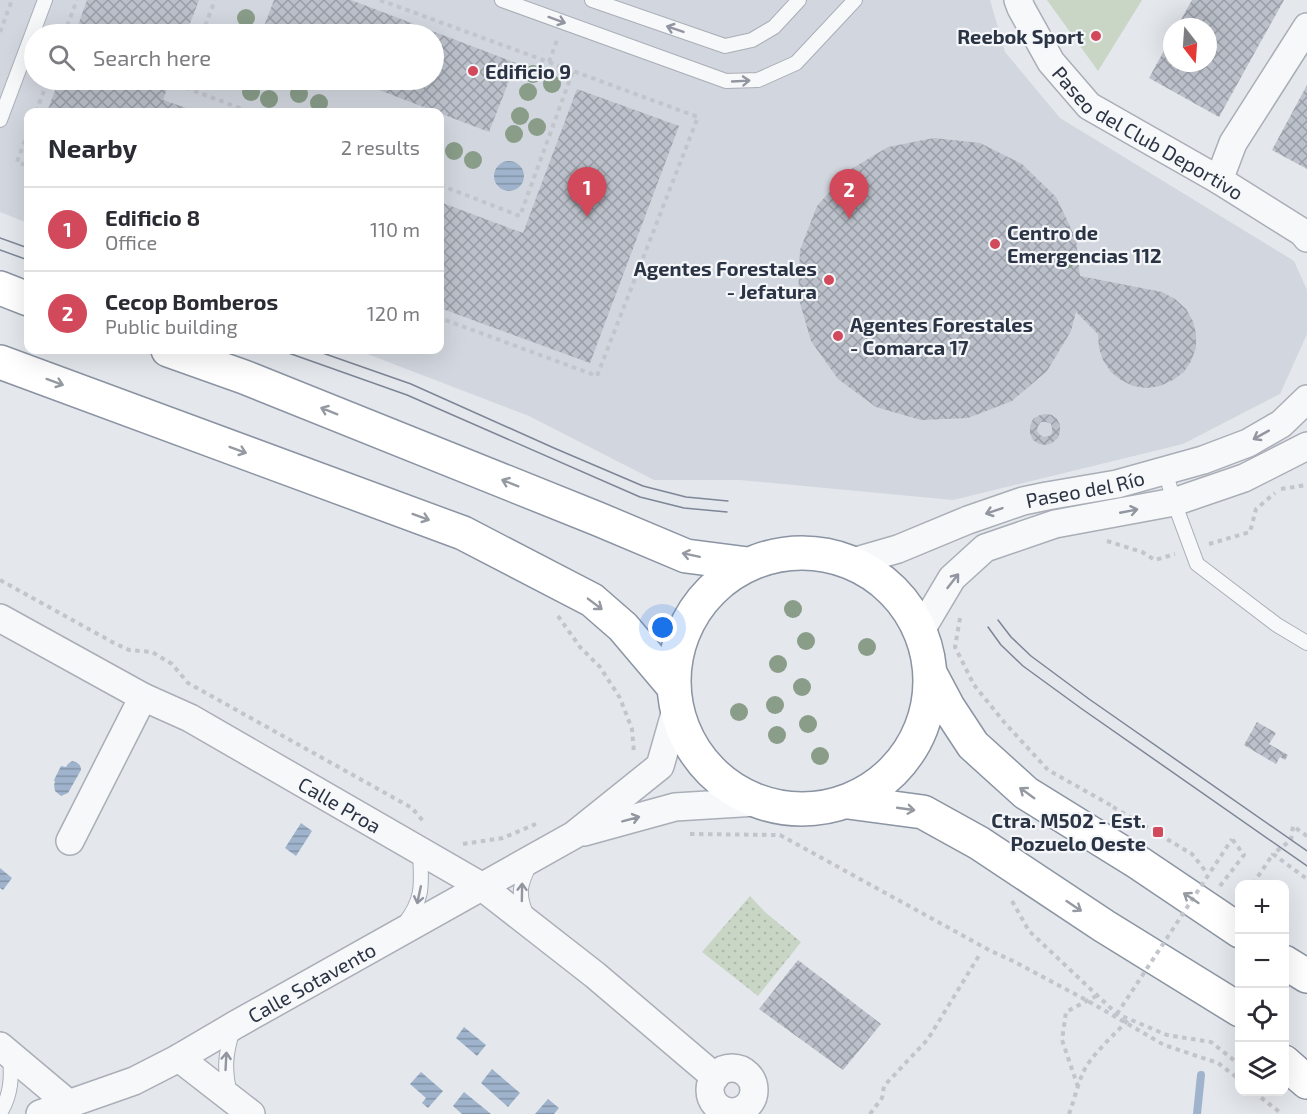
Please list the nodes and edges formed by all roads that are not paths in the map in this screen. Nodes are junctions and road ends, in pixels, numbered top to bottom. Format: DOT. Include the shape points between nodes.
graph roads {
  1 [pos="45,0"];
  2 [pos="502,0"];
  3 [pos="592,0"];
  4 [pos="799,0"];
  5 [pos="855,0"];
  6 [pos="1018,0"];
  7 [pos="36,24"];
  8 [pos="1307,27"];
  9 [pos="24,56"];
  10 [pos="0,120"];
  11 [pos="1219,180"];
  12 [pos="1307,238"];
  13 [pos="0,288"];
  14 [pos="24,297"];
  15 [pos="179,354"];
  16 [pos="0,362"];
  17 [pos="1307,399"];
  18 [pos="1307,446"];
  19 [pos="1166,470"];
  20 [pos="1174,502"];
  21 [pos="853,562"];
  22 [pos="748,564"];
  23 [pos="0,618"];
  24 [pos="921,630"];
  25 [pos="1307,643"];
  26 [pos="932,675"];
  27 [pos="143,697"];
  28 [pos="674,698"];
  29 [pos="757,802"];
  30 [pos="848,802"];
  31 [pos="574,835"];
  32 [pos="70,841"];
  33 [pos="420,851"];
  34 [pos="533,858"];
  35 [pos="481,886"];
  36 [pos="531,926"];
  37 [pos="1235,928"];
  38 [pos="398,933"];
  39 [pos="1289,965"];
  40 [pos="1307,976"];
  41 [pos="1204,987"];
  42 [pos="1235,1007"];
  43 [pos="1235,1016"];
  44 [pos="235,1025"];
  45 [pos="1289,1042"];
  46 [pos="5,1050"];
  47 [pos="1307,1053"];
  48 [pos="179,1058"];
  49 [pos="1289,1066"];
  50 [pos="715,1077"];
  51 [pos="1307,1082"];
  52 [pos="69,1104"];
  53 [pos="241,1106"];
  54 [pos="760,1108"];
  55 [pos="0,1113"];
  56 [pos="725,1113"];
  57 [pos="40,1114"];
  1 -- 7 [label="lane"];
  2 -- 5 [label="lane, one-way" via="726,81 758,80 796,63"];
  4 -- 3 [label="lane, one-way" via="774,27 752,40 725,46"];
  6 -- 11 [label="street, Paseo del Club Deportivo" via="1051,62 1089,106"];
  8 -- 11 [label="street, Paseo del Club Deportivo" via="1229,151"];
  9 -- 10 [label="lane"];
  11 -- 12 [label="street, Paseo del Club Deportivo"];
  13 -- 14 [label="highway"];
  22 -- 15 [label="highway, one-way" via="686,556"];
  16 -- 28 [label="highway, one-way" via="463,533 592,600 623,627"];
  17 -- 19 [label="street, Paseo del Río, one-way" via="1281,424 1248,443"];
  18 -- 20 [label="street, Paseo del Río" via="1244,478"];
  19 -- 20 [label="lane"];
  19 -- 21 [label="street, Paseo del Río, one-way" via="1117,484 1023,501"];
  24 -- 20 [label="street, Paseo del Río, one-way" via="952,578 985,548 1055,524"];
  20 -- 25 [label="lane" via="1197,564"];
  21 -- 22 [label="highway" via="819,553 795,553"];
  21 -- 24 [label="highway" via="881,579 905,602"];
  22 -- 28 [label="highway" via="717,585 692,614 677,649"];
  23 -- 27 [label="street, Calle Proa"];
  24 -- 26 [label="highway"];
  26 -- 30 [label="highway" via="927,715 910,752 883,782"];
  37 -- 26 [label="highway, one-way" via="1026,793 973,745"];
  27 -- 32 [label="street"];
  27 -- 33 [label="street, Calle Proa" via="190,718"];
  28 -- 29 [label="highway" via="692,749 720,781"];
  28 -- 31 [label="street, Calle Sotavento" via="660,766"];
  29 -- 30 [label="highway" via="787,810 818,809"];
  31 -- 29 [label="street, Calle Sotavento, one-way" via="675,807"];
  30 -- 41 [label="highway, one-way" via="923,812 979,843"];
  31 -- 34 [label="street, Calle Sotavento"];
  33 -- 35 [label="street, Calle Proa"];
  33 -- 38 [label="lane, one-way" via="421,888 416,909"];
  34 -- 35 [label="street, Calle Sotavento"];
  36 -- 34 [label="lane, one-way" via="520,889"];
  35 -- 36 [label="street, Calle Proa"];
  35 -- 38 [label="street, Calle Sotavento"];
  36 -- 50 [label="street, Calle Proa"];
  38 -- 44 [label="street, Calle Sotavento"];
  39 -- 40 [label="highway"];
  41 -- 42 [label="highway"];
  41 -- 43 [label="highway"];
  44 -- 48 [label="street, Calle Sotavento"];
  53 -- 44 [label="lane, one-way" via="226,1076 226,1054"];
  45 -- 47 [label="highway"];
  46 -- 52 [label="street"];
  46 -- 55 [label="lane" via="12,1073 10,1092"];
  48 -- 52 [label="street, Calle Sotavento" via="134,1081"];
  48 -- 53 [label="street"];
  49 -- 51 [label="highway"];
  50 -- 54 [label="street" via="730,1069 742,1071 751,1079"];
  50 -- 56 [label="street" via="711,1097"];
  52 -- 57 [label="street, Calle Sotavento"];
  54 -- 56 [label="street"];
}
